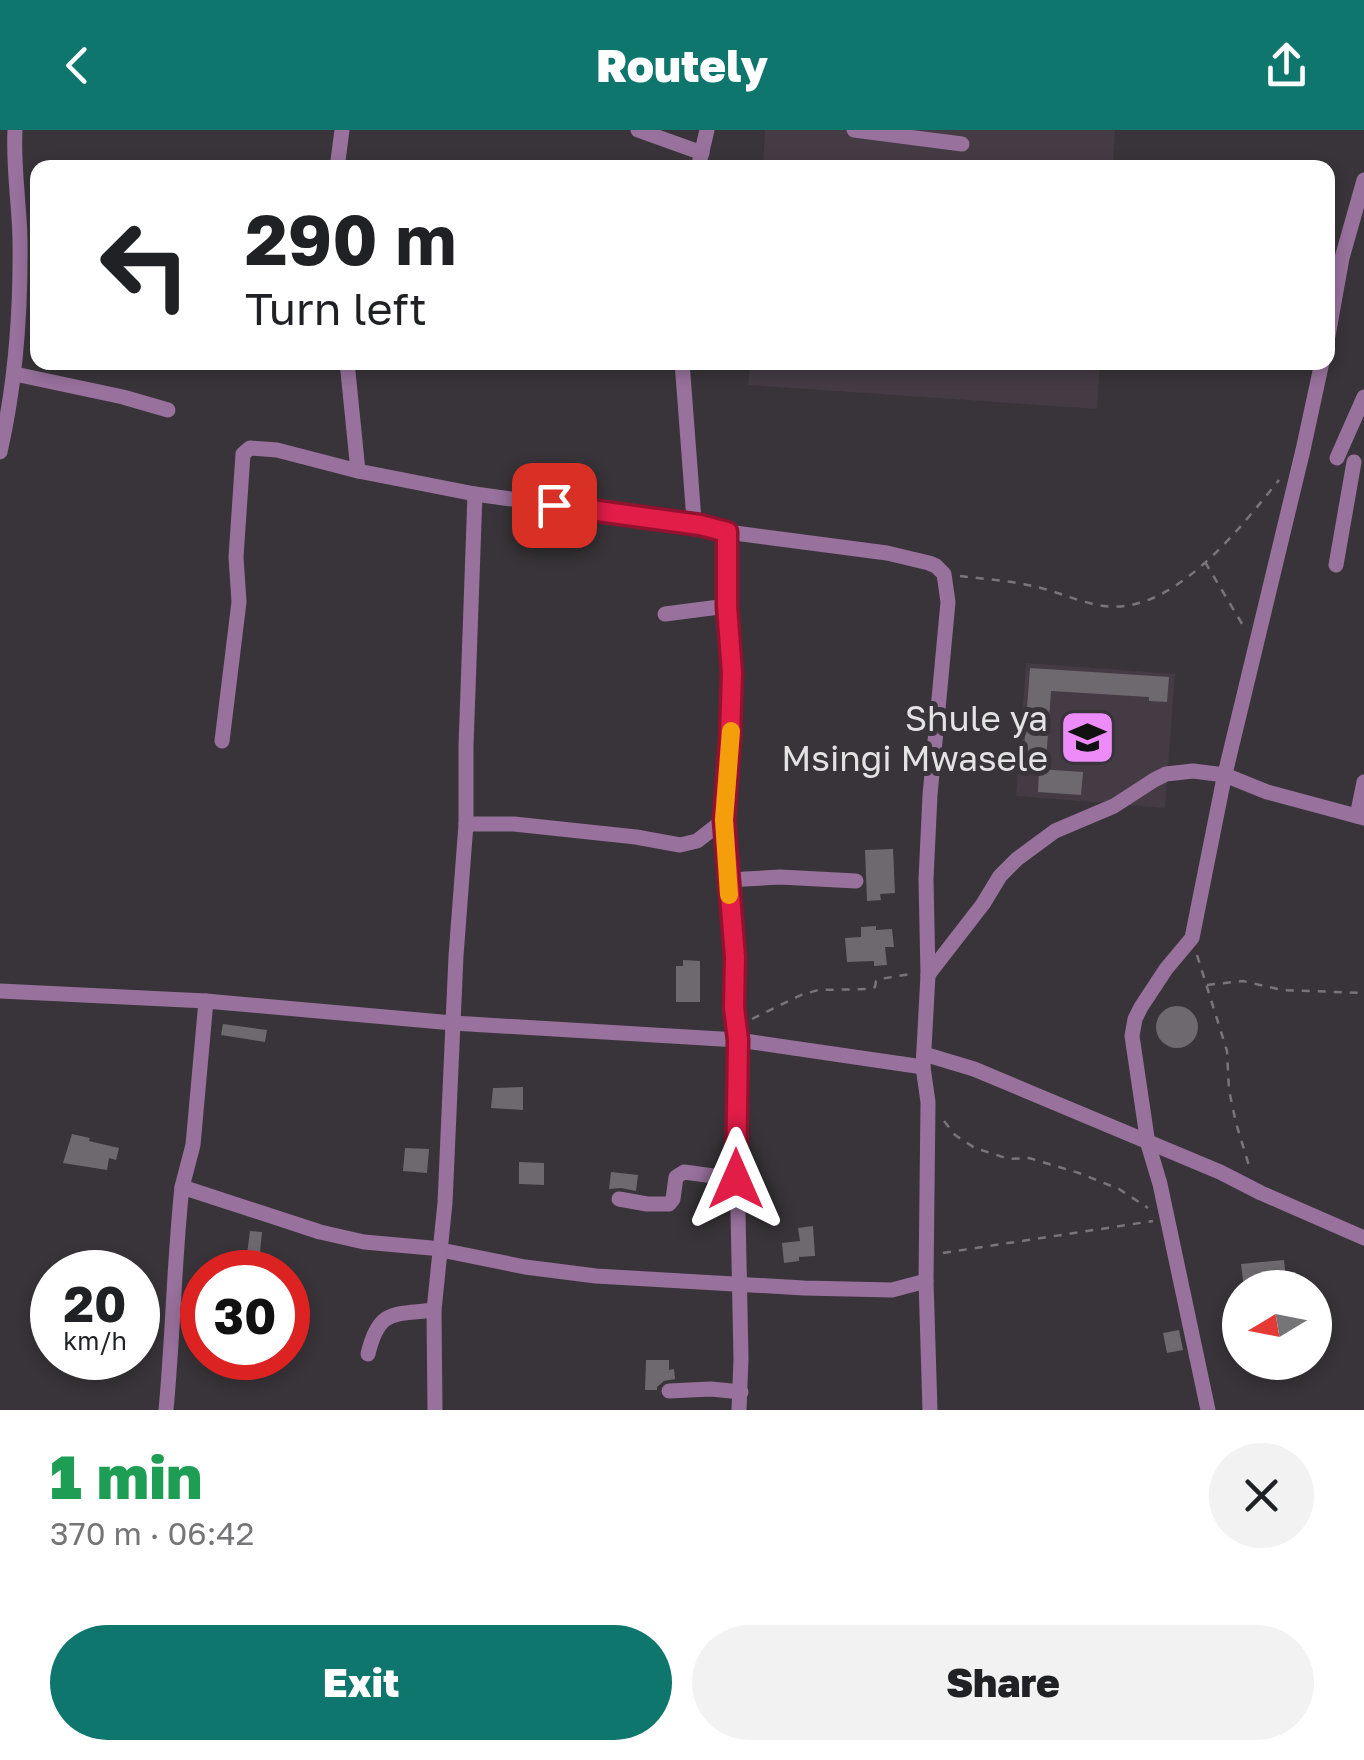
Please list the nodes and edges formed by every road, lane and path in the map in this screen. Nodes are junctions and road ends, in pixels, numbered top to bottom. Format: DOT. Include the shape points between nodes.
graph roads {
  1 [pos="15,130"];
  2 [pos="342,130"];
  3 [pos="638,130"];
  4 [pos="707,130"];
  5 [pos="854,130"];
  6 [pos="962,144"];
  7 [pos="338,160"];
  8 [pos="700,160"];
  9 [pos="1364,180"];
  10 [pos="1335,297"];
  11 [pos="349,370"];
  12 [pos="683,370"];
  13 [pos="1320,370"];
  14 [pos="15,374"];
  15 [pos="1364,397"];
  16 [pos="168,410"];
  17 [pos="1303,450"];
  18 [pos="0,452"];
  19 [pos="1337,458"];
  20 [pos="1359,463"];
  21 [pos="358,470"];
  22 [pos="1281,477"];
  23 [pos="476,494"];
  24 [pos="700,525"];
  25 [pos="727,532"];
  26 [pos="1205,562"];
  27 [pos="1336,566"];
  28 [pos="944,574"];
  29 [pos="727,606"];
  30 [pos="665,614"];
  31 [pos="1256,644"];
  32 [pos="222,741"];
  33 [pos="1225,775"];
  34 [pos="1364,782"];
  35 [pos="1361,817"];
  36 [pos="724,820"];
  37 [pos="466,824"];
  38 [pos="727,880"];
  39 [pos="856,881"];
  40 [pos="1192,938"];
  41 [pos="928,974"];
  42 [pos="1206,985"];
  43 [pos="0,991"];
  44 [pos="1364,994"];
  45 [pos="206,1001"];
  46 [pos="454,1023"];
  47 [pos="737,1032"];
  48 [pos="923,1060"];
  49 [pos="928,1102"];
  50 [pos="1148,1144"];
  51 [pos="736,1179"];
  52 [pos="182,1187"];
  53 [pos="1262,1194"];
  54 [pos="619,1200"];
  55 [pos="1166,1218"];
  56 [pos="1364,1238"];
  57 [pos="440,1250"];
  58 [pos="926,1255"];
  59 [pos="926,1281"];
  60 [pos="738,1285"];
  61 [pos="434,1310"];
  62 [pos="368,1354"];
  63 [pos="669,1392"];
  64 [pos="741,1392"];
  65 [pos="166,1410"];
  66 [pos="435,1410"];
  67 [pos="739,1410"];
  68 [pos="930,1410"];
  69 [pos="1208,1410"];
  1 -- 14 [label="street"];
  2 -- 7 [label="street"];
  3 -- 8 [label="street"];
  4 -- 8 [label="street"];
  5 -- 6 [label="street"];
  9 -- 10 [label="street"];
  11 -- 21 [label="street"];
  12 -- 24 [label="street" via="692,515"];
  13 -- 17 [label="street"];
  14 -- 16 [label="street"];
  14 -- 18 [label="street"];
  15 -- 19 [label="street"];
  17 -- 19 [label="street"];
  17 -- 31 [label="street"];
  19 -- 20 [label="street"];
  20 -- 27 [label="street"];
  21 -- 23 [label="street"];
  21 -- 32 [label="street" via="277,450 250,448 243,454 239,602"];
  22 -- 26 [label="path"];
  23 -- 24 [label="street"];
  23 -- 37 [label="street"];
  24 -- 25 [label="street"];
  25 -- 28 [label="street" via="887,553 929,563"];
  25 -- 29 [label="street"];
  26 -- 28 [label="path" via="1169,589 1124,607"];
  26 -- 31 [label="path"];
  28 -- 41 [label="street" via="948,602 926,879"];
  29 -- 30 [label="street"];
  29 -- 36 [label="street" via="732,673"];
  31 -- 33 [label="street"];
  33 -- 35 [label="street"];
  33 -- 40 [label="street"];
  33 -- 41 [label="street" via="1166,774 1056,831 1000,876"];
  34 -- 35 [label="street"];
  36 -- 37 [label="street" via="697,841 680,844"];
  36 -- 38 [label="street"];
  37 -- 46 [label="street"];
  38 -- 39 [label="street"];
  38 -- 47 [label="street"];
  40 -- 42 [label="path"];
  40 -- 50 [label="street" via="1135,1019 1132,1045"];
  41 -- 47 [label="path" via="880,978 871,989 818,990"];
  41 -- 48 [label="street"];
  42 -- 44 [label="path" via="1244,981"];
  42 -- 53 [label="path" via="1227,1051 1236,1123"];
  43 -- 45 [label="street"];
  45 -- 46 [label="street"];
  45 -- 52 [label="street" via="193,1146"];
  46 -- 47 [label="street"];
  46 -- 57 [label="street"];
  47 -- 48 [label="street"];
  47 -- 51 [label="street"];
  48 -- 49 [label="street"];
  48 -- 50 [label="street" via="974,1068"];
  49 -- 55 [label="path" via="975,1148 1079,1174"];
  49 -- 58 [label="street"];
  50 -- 53 [label="street"];
  50 -- 55 [label="street"];
  51 -- 54 [label="street" via="682,1173 669,1204"];
  51 -- 60 [label="street"];
  52 -- 57 [label="street" via="335,1236"];
  52 -- 65 [label="street"];
  53 -- 56 [label="street"];
  55 -- 58 [label="path"];
  55 -- 69 [label="street"];
  57 -- 60 [label="street" via="596,1276"];
  57 -- 61 [label="street"];
  58 -- 59 [label="street"];
  59 -- 60 [label="street" via="892,1290"];
  59 -- 68 [label="street"];
  60 -- 64 [label="street"];
  61 -- 62 [label="street" via="388,1316"];
  61 -- 66 [label="street"];
  63 -- 64 [label="street"];
  64 -- 67 [label="street"];
}
